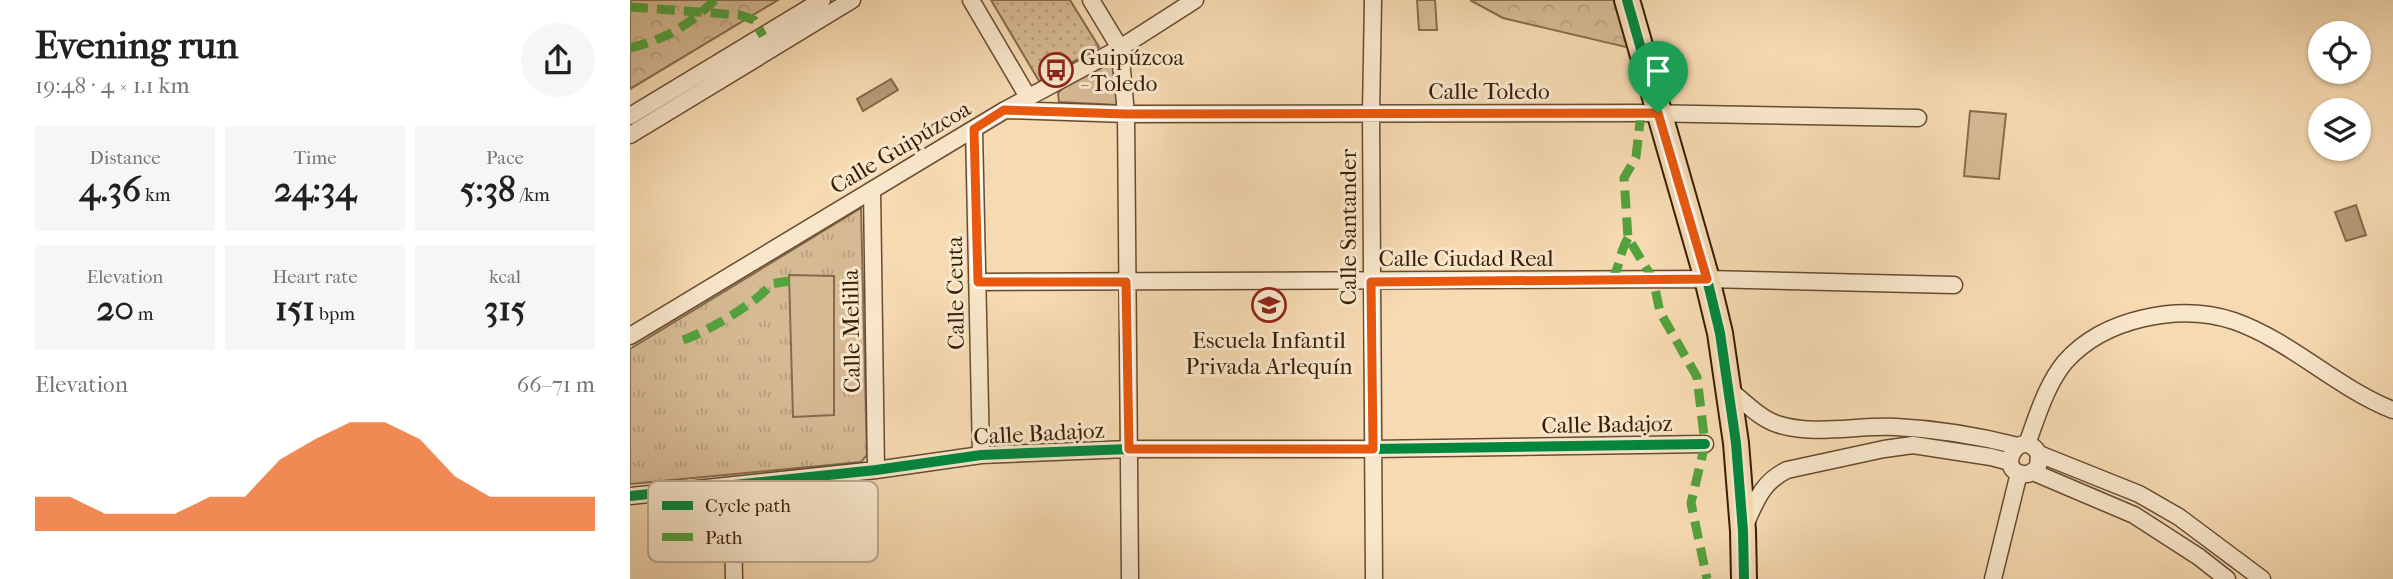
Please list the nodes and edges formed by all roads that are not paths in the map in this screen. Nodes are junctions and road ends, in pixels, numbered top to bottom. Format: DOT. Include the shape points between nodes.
graph roads {
  1 [pos="822,0"];
  2 [pos="852,0"];
  3 [pos="971,0"];
  4 [pos="1091,0"];
  5 [pos="1195,0"];
  6 [pos="1373,0"];
  7 [pos="1627,0"];
  8 [pos="1120,48"];
  9 [pos="1052,84"];
  10 [pos="1028,97"];
  11 [pos="1004,110"];
  12 [pos="1060,112"];
  13 [pos="1658,113"];
  14 [pos="1126,114"];
  15 [pos="1370,114"];
  16 [pos="630,116"];
  17 [pos="1918,118"];
  18 [pos="974,129"];
  19 [pos="630,135"];
  20 [pos="872,190"];
  21 [pos="1707,279"];
  22 [pos="978,282"];
  23 [pos="1126,282"];
  24 [pos="1371,282"];
  25 [pos="1954,285"];
  26 [pos="630,335"];
  27 [pos="1729,390"];
  28 [pos="2393,410"];
  29 [pos="1705,444"];
  30 [pos="2028,448"];
  31 [pos="1129,449"];
  32 [pos="1373,449"];
  33 [pos="981,455"];
  34 [pos="2021,469"];
  35 [pos="876,470"];
  36 [pos="770,481"];
  37 [pos="648,494"];
  38 [pos="630,496"];
  39 [pos="1743,531"];
  40 [pos="1130,579"];
  41 [pos="1374,579"];
  42 [pos="1744,579"];
  43 [pos="1993,579"];
  44 [pos="2227,579"];
  45 [pos="2262,579"];
  1 -- 16 [label="street"];
  2 -- 19 [label="street"];
  3 -- 10 [label="street"];
  4 -- 8 [label="street"];
  5 -- 8 [label="street, Calle Guipúzcoa"];
  6 -- 15 [label="street, Calle Santander"];
  7 -- 13 [label="main road"];
  8 -- 9 [label="street, Calle Guipúzcoa"];
  8 -- 14 [label="street"];
  9 -- 10 [label="street, Calle Guipúzcoa"];
  9 -- 12 [label="street" via="1050,97"];
  10 -- 11 [label="street, Calle Guipúzcoa"];
  11 -- 12 [label="street, Calle Toledo"];
  11 -- 18 [label="street, Calle Guipúzcoa"];
  12 -- 14 [label="street, Calle Toledo"];
  13 -- 15 [label="street, Calle Toledo"];
  13 -- 17 [label="street, Calle Toledo"];
  13 -- 21 [label="main road"];
  14 -- 15 [label="street, Calle Toledo"];
  14 -- 23 [label="street"];
  15 -- 24 [label="street, Calle Santander"];
  18 -- 20 [label="street, Calle Guipúzcoa"];
  18 -- 22 [label="street, Calle Ceuta"];
  20 -- 26 [label="street, Calle Guipúzcoa"];
  20 -- 35 [label="street, Calle Melilla"];
  21 -- 24 [label="street, Calle Ciudad Real"];
  21 -- 25 [label="street, Calle Ciudad Real"];
  21 -- 27 [label="main road"];
  22 -- 23 [label="street, Calle Ciudad Real"];
  22 -- 33 [label="street, Calle Ceuta"];
  23 -- 24 [label="street, Calle Ciudad Real"];
  23 -- 31 [label="street"];
  24 -- 32 [label="street, Calle Santander"];
  27 -- 30 [label="street" via="1760,415 1788,427 1896,427"];
  27 -- 39 [label="main road"];
  28 -- 30 [label="street" via="2234,321 2178,314 2147,317 2095,338 2066,362 2048,388"];
  29 -- 32 [label="street, Calle Badajoz"];
  30 -- 34 [label="street" via="2010,456"];
  30 -- 34 [label="street" via="2040,461"];
  30 -- 45 [label="street" via="2139,494 2179,517"];
  31 -- 32 [label="street, Calle Badajoz"];
  31 -- 33 [label="street, Calle Badajoz"];
  31 -- 40 [label="street"];
  32 -- 41 [label="street, Calle Santander"];
  33 -- 35 [label="street, Calle Badajoz"];
  34 -- 39 [label="street" via="1913,445 1787,470 1774,476 1758,494"];
  34 -- 43 [label="street"];
  34 -- 44 [label="street" via="2133,515"];
  35 -- 36 [label="street, Calle Badajoz"];
  37 -- 38 [label="street, Calle Badajoz"];
  39 -- 42 [label="main road"];
}
